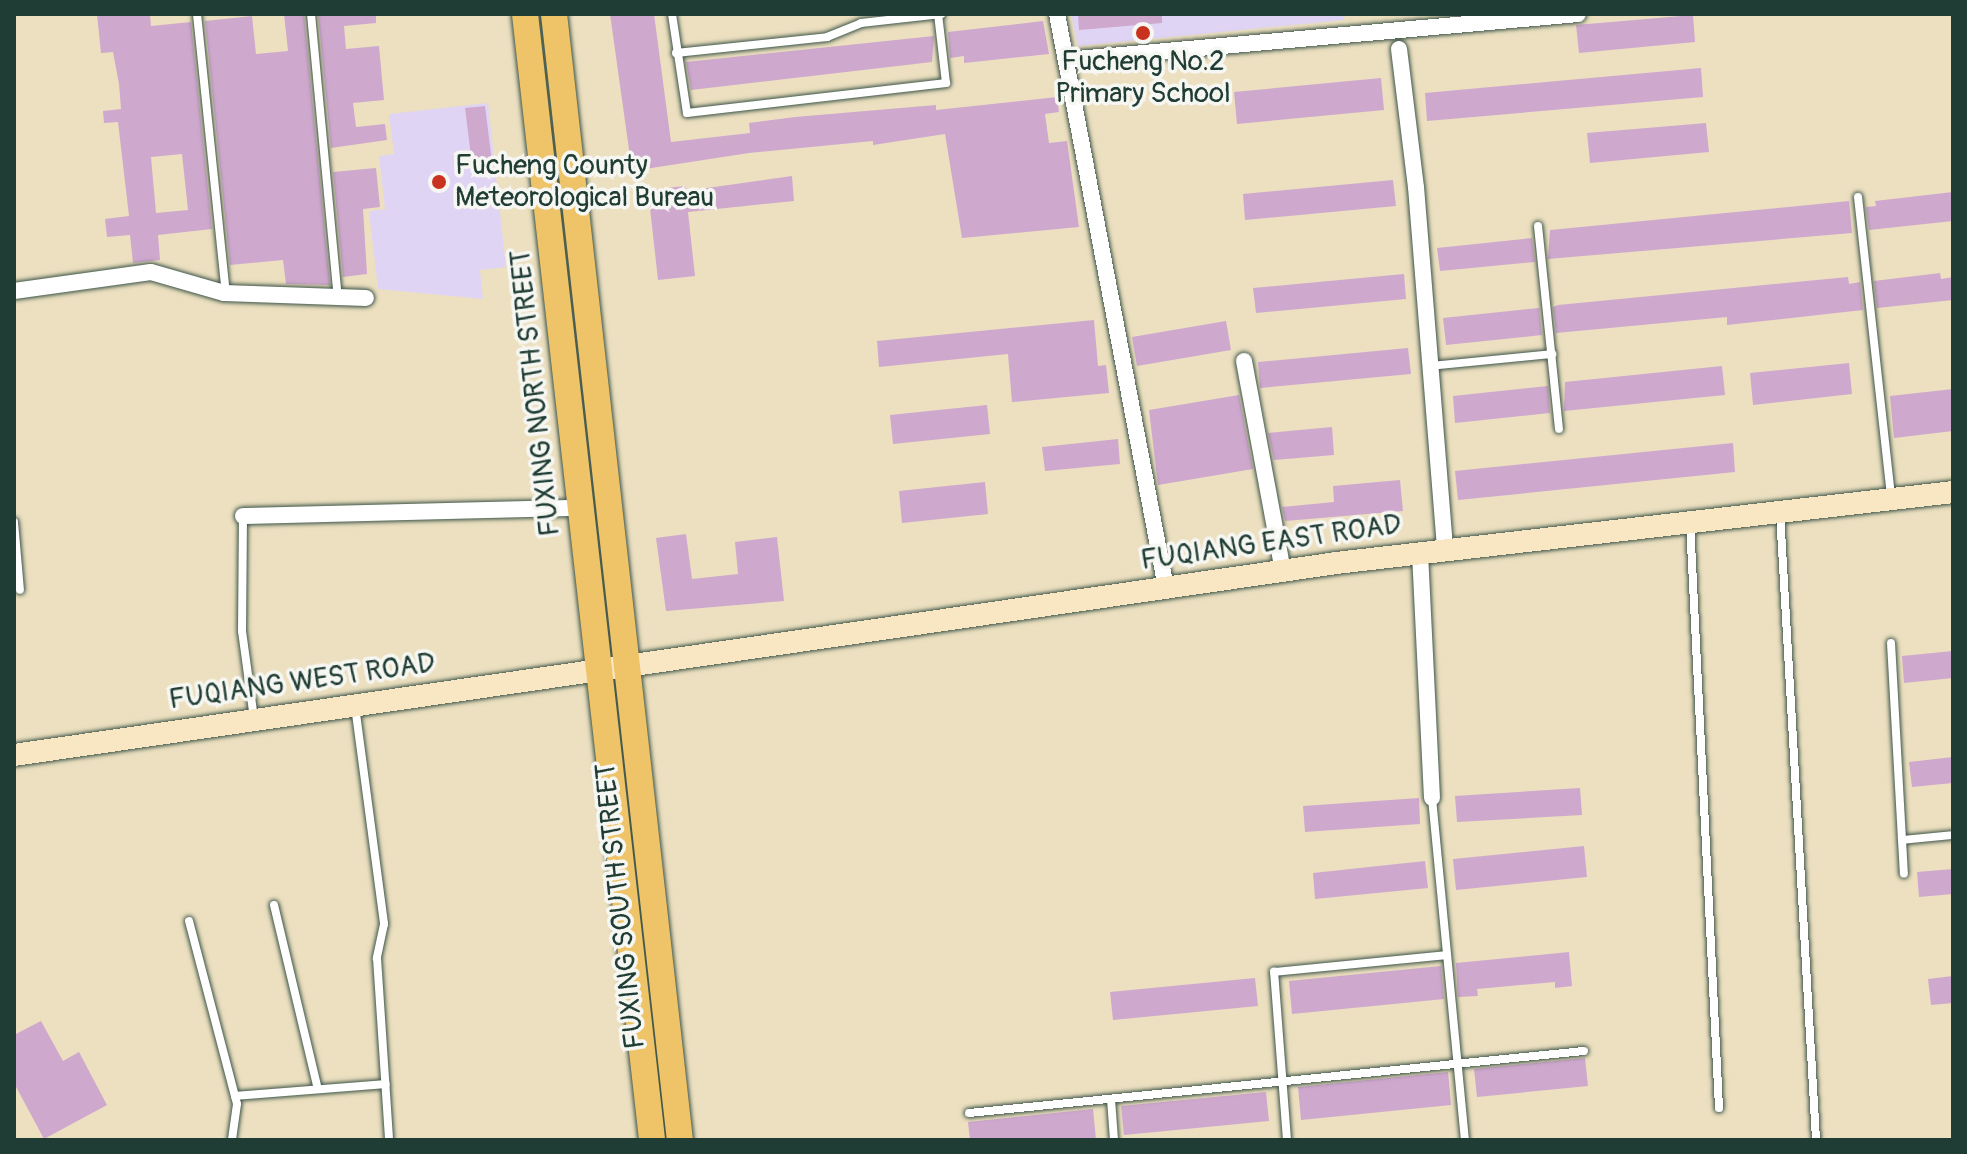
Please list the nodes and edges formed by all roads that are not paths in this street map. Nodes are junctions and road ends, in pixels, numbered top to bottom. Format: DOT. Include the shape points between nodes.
graph roads {
  1 [pos="197,14"];
  2 [pos="311,14"];
  3 [pos="525,14"];
  4 [pos="554,14"];
  5 [pos="672,14"];
  6 [pos="940,14"];
  7 [pos="1057,14"];
  8 [pos="1578,14"];
  9 [pos="1399,49"];
  10 [pos="676,53"];
  11 [pos="1066,60"];
  12 [pos="1858,197"];
  13 [pos="1538,226"];
  14 [pos="14,291"];
  15 [pos="226,293"];
  16 [pos="338,297"];
  17 [pos="366,298"];
  18 [pos="1552,354"];
  19 [pos="1244,361"];
  20 [pos="1430,366"];
  21 [pos="1559,429"];
  22 [pos="1953,492"];
  23 [pos="1891,499"];
  24 [pos="581,508"];
  25 [pos="1780,512"];
  26 [pos="243,516"];
  27 [pos="14,522"];
  28 [pos="1690,522"];
  29 [pos="1445,550"];
  30 [pos="1420,553"];
  31 [pos="1283,571"];
  32 [pos="1166,588"];
  33 [pos="20,590"];
  34 [pos="1891,643"];
  35 [pos="627,666"];
  36 [pos="599,670"];
  37 [pos="355,705"];
  38 [pos="254,720"];
  39 [pos="14,755"];
  40 [pos="1432,798"];
  41 [pos="1953,835"];
  42 [pos="1902,840"];
  43 [pos="1904,874"];
  44 [pos="274,905"];
  45 [pos="189,921"];
  46 [pos="1446,955"];
  47 [pos="1584,1051"];
  48 [pos="1457,1063"];
  49 [pos="1285,1081"];
  50 [pos="386,1084"];
  51 [pos="318,1089"];
  52 [pos="235,1096"];
  53 [pos="1111,1099"];
  54 [pos="1719,1108"];
  55 [pos="969,1113"];
  56 [pos="232,1140"];
  57 [pos="389,1140"];
  58 [pos="652,1140"];
  59 [pos="680,1140"];
  60 [pos="1114,1140"];
  61 [pos="1287,1140"];
  62 [pos="1465,1140"];
  63 [pos="1816,1140"];
  1 -- 15 [label="lane"];
  2 -- 16 [label="lane"];
  3 -- 24 [label="main road, FUXING NORTH STREET"];
  4 -- 35 [label="main road"];
  5 -- 10 [label="lane"];
  6 -- 10 [label="lane" via="861,23 827,37"];
  6 -- 10 [label="lane" via="946,83 687,113"];
  7 -- 11 [label="street"];
  8 -- 11 [label="street"];
  9 -- 20 [label="street"];
  11 -- 32 [label="street"];
  12 -- 23 [label="lane"];
  13 -- 18 [label="lane"];
  14 -- 15 [label="street" via="151,272"];
  15 -- 16 [label="street"];
  16 -- 17 [label="street"];
  18 -- 20 [label="lane"];
  18 -- 21 [label="lane"];
  19 -- 31 [label="street"];
  20 -- 29 [label="street"];
  22 -- 23 [label="street, FUQIANG EAST ROAD"];
  23 -- 25 [label="street, FUQIANG EAST ROAD"];
  24 -- 26 [label="street"];
  24 -- 36 [label="main road, FUXING NORTH STREET"];
  25 -- 28 [label="street, FUQIANG EAST ROAD"];
  25 -- 63 [label="lane"];
  26 -- 38 [label="lane" via="242,631"];
  27 -- 33 [label="lane"];
  28 -- 29 [label="street, FUQIANG EAST ROAD"];
  28 -- 54 [label="lane"];
  29 -- 30 [label="street, FUQIANG EAST ROAD"];
  30 -- 31 [label="street, FUQIANG EAST ROAD"];
  30 -- 40 [label="street"];
  31 -- 32 [label="street, FUQIANG EAST ROAD"];
  32 -- 35 [label="street, FUQIANG EAST ROAD"];
  34 -- 42 [label="lane"];
  35 -- 36 [label="street, FUQIANG EAST ROAD"];
  35 -- 59 [label="main road, FUXING SOUTH STREET"];
  36 -- 37 [label="street, FUQIANG WEST ROAD"];
  36 -- 58 [label="main road, FUXING SOUTH STREET"];
  37 -- 38 [label="street, FUQIANG WEST ROAD"];
  37 -- 50 [label="lane" via="384,924 377,958"];
  38 -- 39 [label="street, FUQIANG WEST ROAD"];
  40 -- 46 [label="lane"];
  41 -- 42 [label="lane"];
  42 -- 43 [label="lane"];
  44 -- 51 [label="lane"];
  45 -- 52 [label="lane"];
  46 -- 48 [label="lane"];
  46 -- 49 [label="lane" via="1274,972"];
  47 -- 48 [label="lane"];
  48 -- 49 [label="lane"];
  48 -- 62 [label="lane"];
  49 -- 53 [label="lane"];
  49 -- 61 [label="lane"];
  50 -- 51 [label="lane"];
  50 -- 57 [label="lane"];
  51 -- 52 [label="lane"];
  52 -- 56 [label="lane"];
  53 -- 55 [label="lane"];
  53 -- 60 [label="lane"];
}
